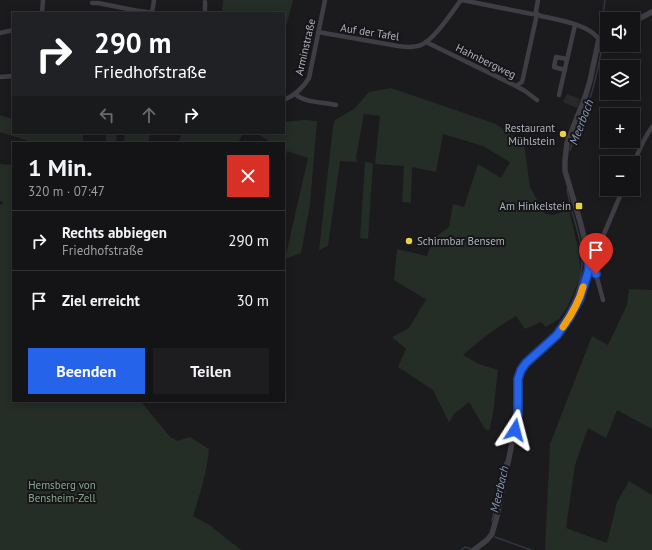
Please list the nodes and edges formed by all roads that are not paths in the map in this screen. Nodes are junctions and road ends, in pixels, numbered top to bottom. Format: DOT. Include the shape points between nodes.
graph roads {
  1 [pos="43,0"];
  2 [pos="154,0"];
  3 [pos="325,0"];
  4 [pos="462,0"];
  5 [pos="538,0"];
  6 [pos="205,2"];
  7 [pos="92,4"];
  8 [pos="42,12"];
  9 [pos="146,12"];
  10 [pos="152,12"];
  11 [pos="204,12"];
  12 [pos="652,12"];
  13 [pos="537,14"];
  14 [pos="640,18"];
  15 [pos="575,25"];
  16 [pos="12,30"];
  17 [pos="318,32"];
  18 [pos="0,33"];
  19 [pos="599,39"];
  20 [pos="426,42"];
  21 [pos="567,59"];
  22 [pos="565,70"];
  23 [pos="12,76"];
  24 [pos="0,77"];
  25 [pos="516,86"];
  26 [pos="295,94"];
  27 [pos="559,96"];
  28 [pos="285,99"];
  29 [pos="537,100"];
  30 [pos="336,105"];
  31 [pos="652,128"];
  32 [pos="636,156"];
  33 [pos="620,196"];
  34 [pos="588,252"];
  35 [pos="603,300"];
  36 [pos="478,549"];
  1 -- 8 [label="street"];
  2 -- 10 [label="street"];
  3 -- 17 [label="street, Arminstraße"];
  4 -- 13 [label="street"];
  4 -- 20 [label="street"];
  5 -- 13 [label="street"];
  6 -- 11 [label="street"];
  7 -- 9 [label="street"];
  12 -- 14 [label="street"];
  13 -- 15 [label="street"];
  13 -- 25 [label="street" via="522,82"];
  15 -- 19 [label="street"];
  15 -- 21 [label="street"];
  16 -- 18 [label="street"];
  17 -- 20 [label="street, Auf der Tafel" via="398,46 420,46"];
  17 -- 26 [label="street, Arminstraße" via="309,78"];
  19 -- 34 [label="street" via="590,81 567,143 564,160"];
  20 -- 25 [label="street, Hahnbergweg"];
  21 -- 22 [label="street"];
  21 -- 22 [label="street" via="556,57 554,67"];
  22 -- 27 [label="street"];
  23 -- 24 [label="street"];
  25 -- 29 [label="street, Hahnbergweg"];
  26 -- 28 [label="street, Arminstraße"];
  26 -- 30 [label="street" via="307,100"];
  31 -- 32 [label="street"];
  33 -- 34 [label="street" via="598,248"];
  34 -- 35 [label="street"];
  34 -- 36 [label="street" via="589,269 580,298 569,318 557,335 526,363 518,379 518,414 497,516 492,534"];
}
